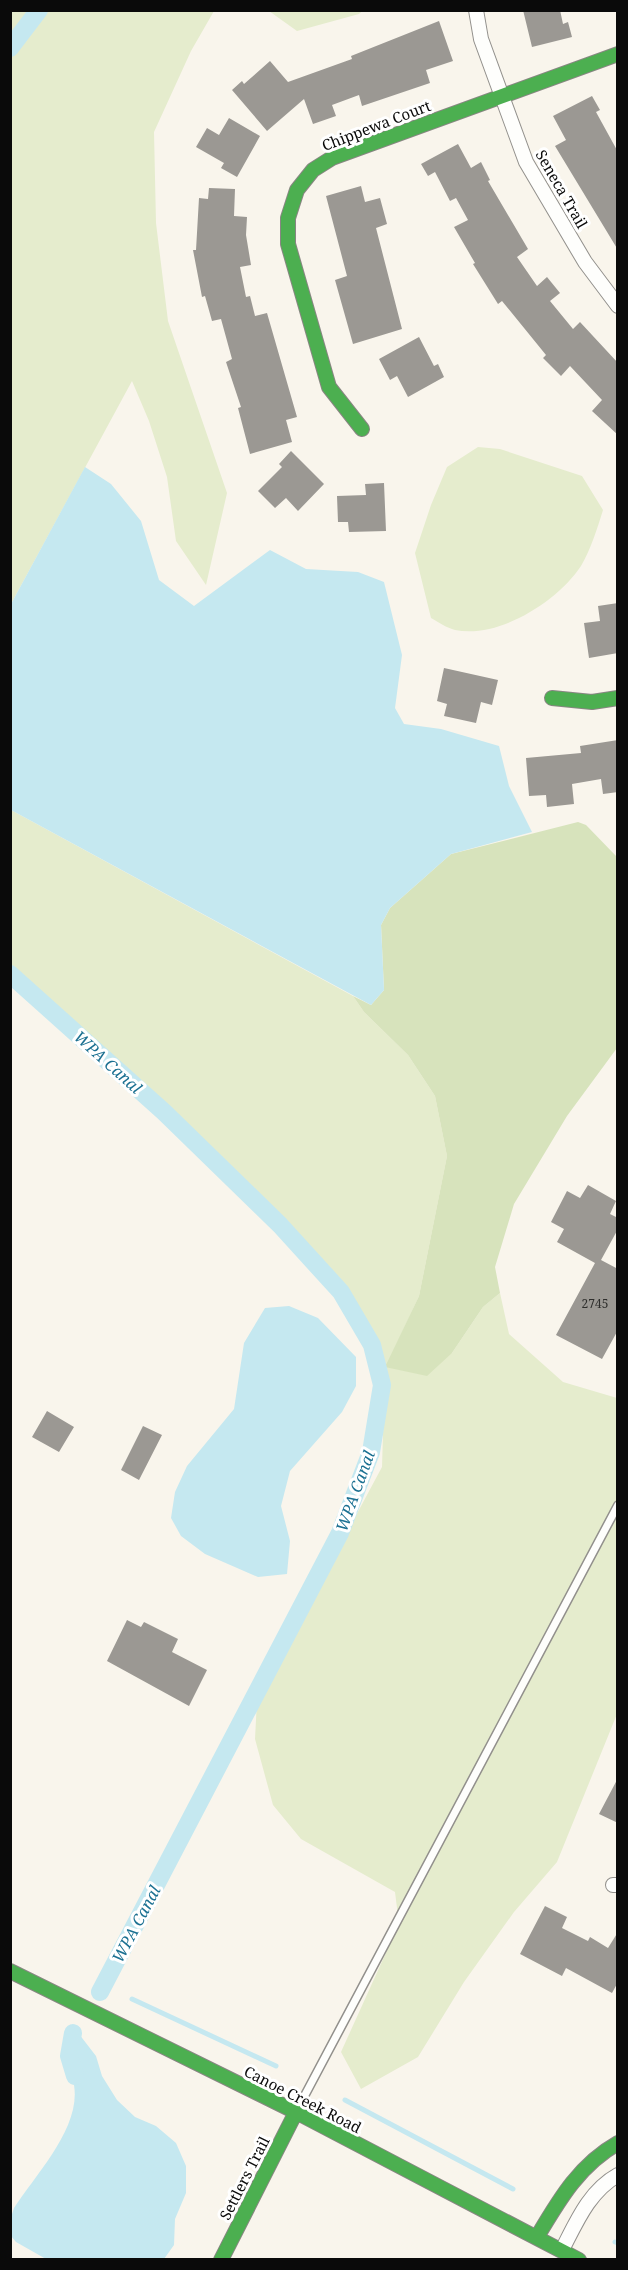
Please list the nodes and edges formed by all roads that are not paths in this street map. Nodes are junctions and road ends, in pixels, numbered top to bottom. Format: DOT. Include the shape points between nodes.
graph roads {
  1 [pos="476,10"];
  2 [pos="618,54"];
  3 [pos="502,96"];
  4 [pos="618,306"];
  5 [pos="362,429"];
  6 [pos="552,698"];
  7 [pos="618,698"];
  8 [pos="618,1505"];
  9 [pos="10,1971"];
  10 [pos="296,2112"];
  11 [pos="618,2143"];
  12 [pos="618,2175"];
  13 [pos="537,2237"];
  14 [pos="562,2250"];
  15 [pos="221,2259"];
  16 [pos="579,2259"];
  1 -- 3 [label="street, Seneca Trail" via="481,39"];
  2 -- 3 [label="street, Chippewa Court"];
  3 -- 4 [label="street, Seneca Trail" via="526,162 585,262"];
  3 -- 5 [label="street, Chippewa Court" via="332,158 313,170 297,190 288,218 288,244 329,387"];
  6 -- 7 [label="street" via="592,702"];
  8 -- 10 [label="lane"];
  9 -- 10 [label="street, Canoe Creek Road"];
  10 -- 13 [label="street, Canoe Creek Road"];
  10 -- 15 [label="street, Settlers Trail"];
  11 -- 13 [label="street" via="585,2165 566,2188"];
  12 -- 14 [label="street" via="585,2206"];
  13 -- 14 [label="street, Canoe Creek Road"];
  14 -- 16 [label="street, Canoe Creek Road"];
}
